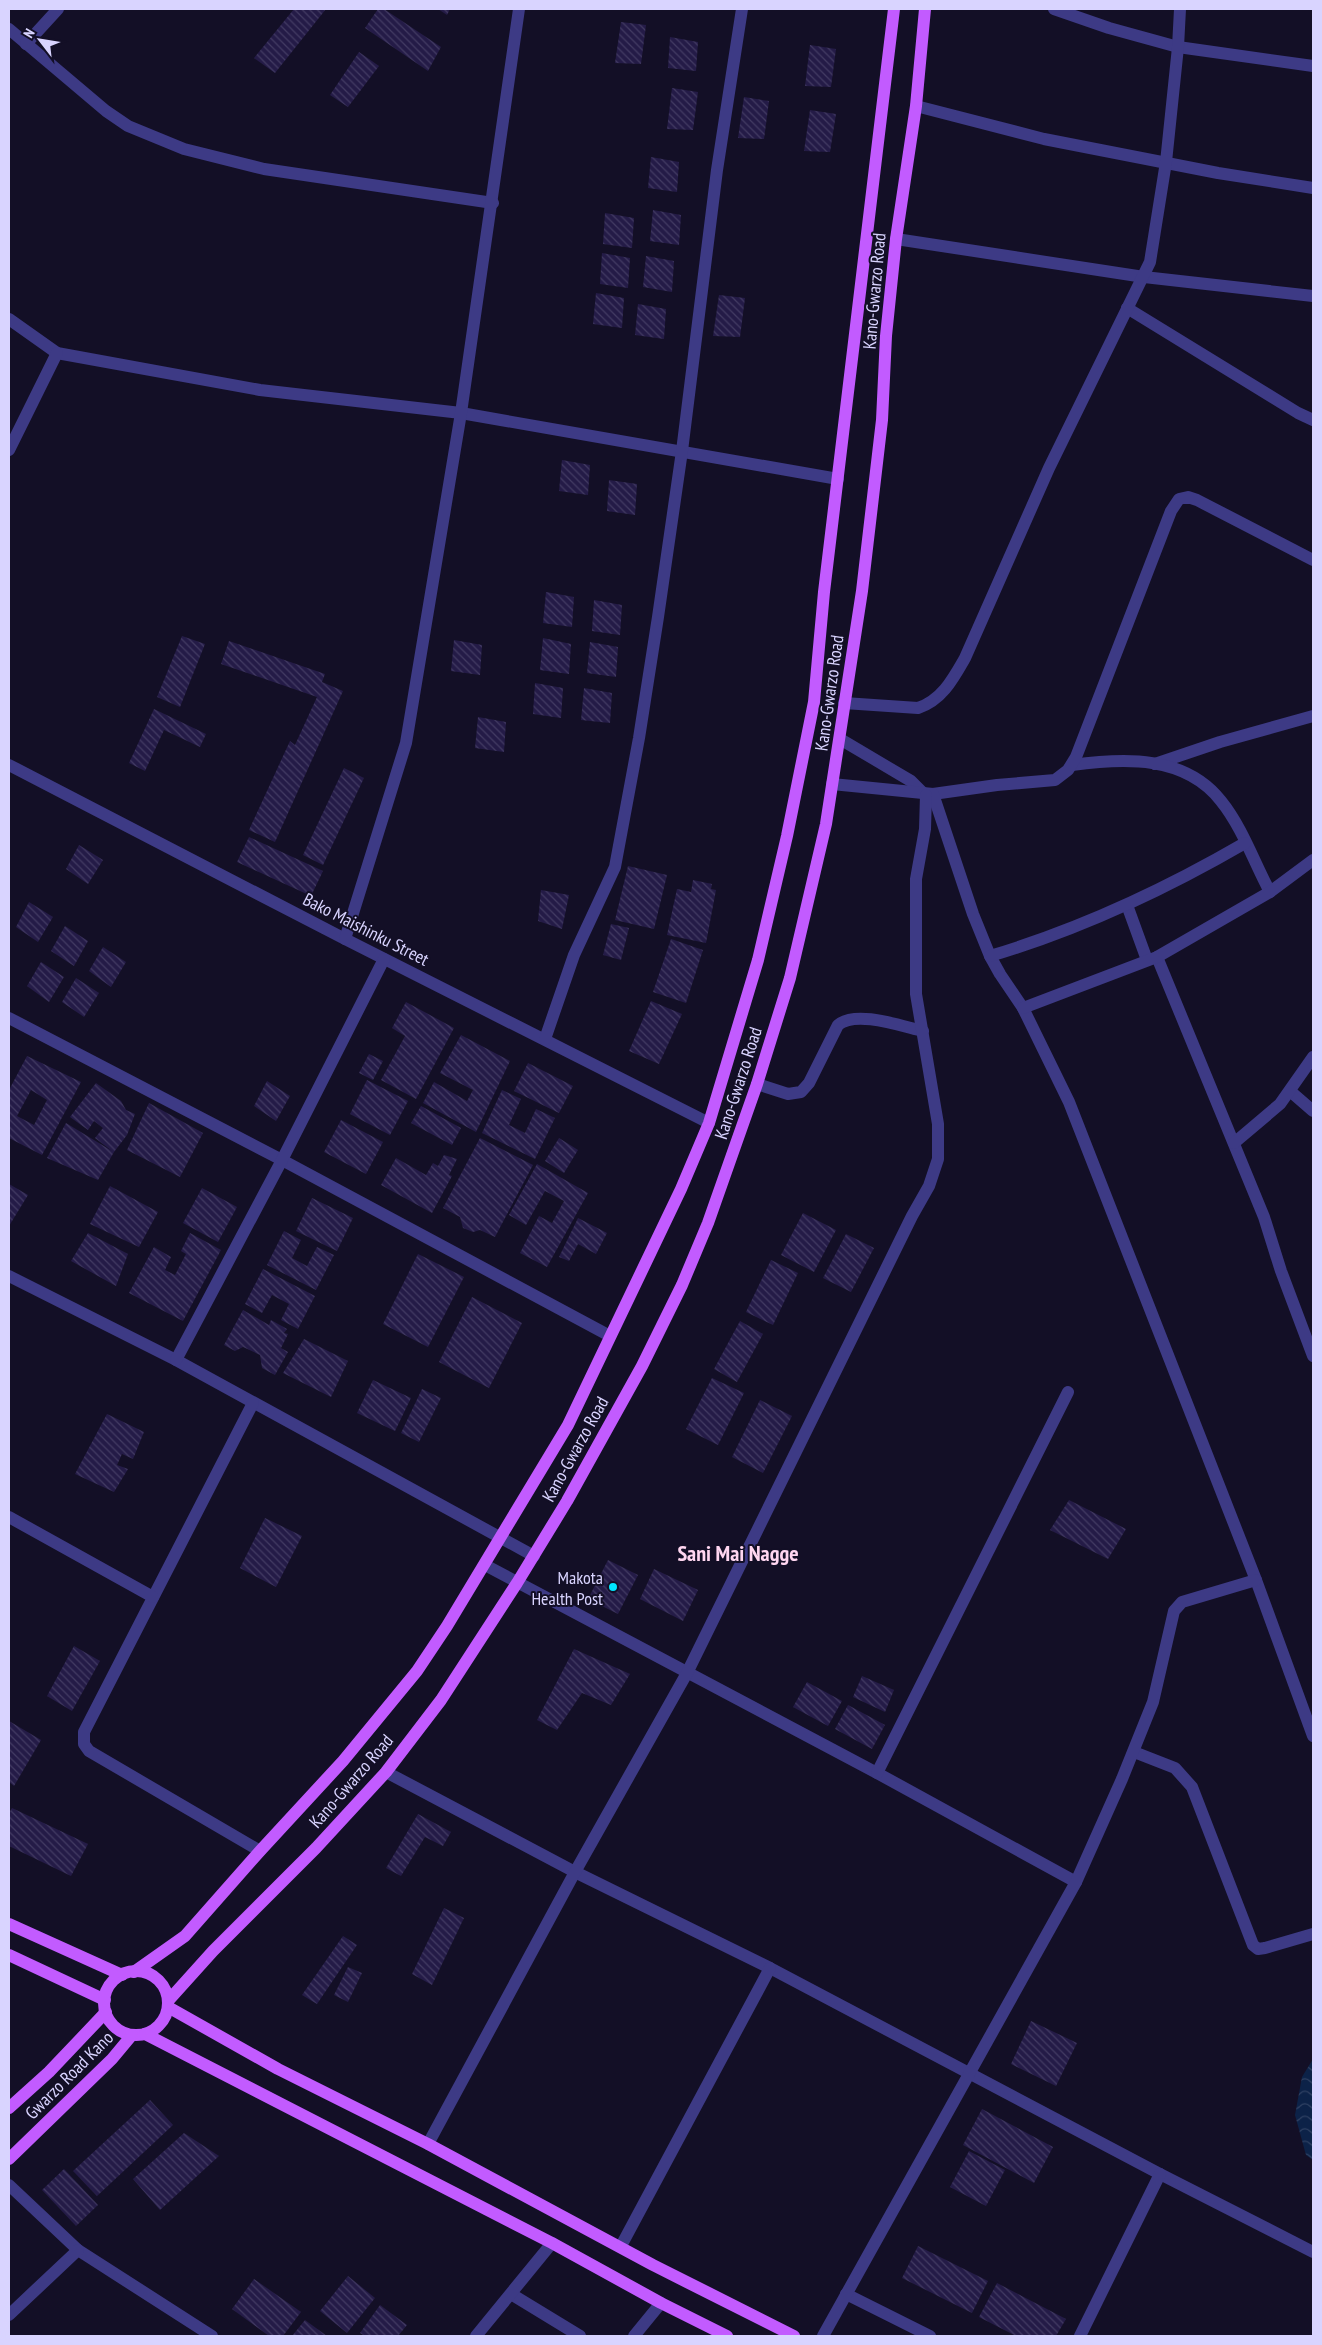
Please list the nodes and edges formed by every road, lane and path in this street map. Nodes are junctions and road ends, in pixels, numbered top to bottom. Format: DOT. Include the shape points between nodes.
graph roads {
  1 [pos="58,9"];
  2 [pos="519,9"];
  3 [pos="742,9"];
  4 [pos="894,9"];
  5 [pos="925,9"];
  6 [pos="1054,9"];
  7 [pos="1180,9"];
  8 [pos="9,28"];
  9 [pos="26,44"];
  10 [pos="1178,47"];
  11 [pos="1313,66"];
  12 [pos="916,106"];
  13 [pos="1166,162"];
  14 [pos="1313,188"];
  15 [pos="493,203"];
  16 [pos="896,239"];
  17 [pos="1144,277"];
  18 [pos="1313,296"];
  19 [pos="1127,308"];
  20 [pos="9,319"];
  21 [pos="57,353"];
  22 [pos="461,413"];
  23 [pos="1313,420"];
  24 [pos="9,450"];
  25 [pos="682,451"];
  26 [pos="838,479"];
  27 [pos="1313,560"];
  28 [pos="844,704"];
  29 [pos="1313,716"];
  30 [pos="840,739"];
  31 [pos="1155,764"];
  32 [pos="9,765"];
  33 [pos="1072,765"];
  34 [pos="832,784"];
  35 [pos="927,795"];
  36 [pos="1245,843"];
  37 [pos="1313,860"];
  38 [pos="1270,892"];
  39 [pos="1127,905"];
  40 [pos="345,939"];
  41 [pos="990,956"];
  42 [pos="1152,958"];
  43 [pos="384,959"];
  44 [pos="1023,1008"];
  45 [pos="9,1018"];
  46 [pos="923,1031"];
  47 [pos="545,1039"];
  48 [pos="1313,1056"];
  49 [pos="757,1084"];
  50 [pos="1290,1091"];
  51 [pos="1313,1111"];
  52 [pos="709,1123"];
  53 [pos="1234,1144"];
  54 [pos="282,1160"];
  55 [pos="9,1276"];
  56 [pos="610,1336"];
  57 [pos="1313,1354"];
  58 [pos="176,1360"];
  59 [pos="1068,1392"];
  60 [pos="253,1403"];
  61 [pos="9,1517"];
  62 [pos="502,1537"];
  63 [pos="534,1556"];
  64 [pos="485,1566"];
  65 [pos="1256,1580"];
  66 [pos="517,1583"];
  67 [pos="153,1597"];
  68 [pos="687,1673"];
  69 [pos="1313,1699"];
  70 [pos="1304,1710"];
  71 [pos="1313,1736"];
  72 [pos="1134,1752"];
  73 [pos="386,1772"];
  74 [pos="877,1773"];
  75 [pos="260,1851"];
  76 [pos="575,1872"];
  77 [pos="1076,1882"];
  78 [pos="9,1924"];
  79 [pos="1313,1934"];
  80 [pos="9,1955"];
  81 [pos="770,1968"];
  82 [pos="128,1973"];
  83 [pos="168,2004"];
  84 [pos="105,2006"];
  85 [pos="138,2035"];
  86 [pos="969,2072"];
  87 [pos="9,2108"];
  88 [pos="428,2144"];
  89 [pos="9,2159"];
  90 [pos="1160,2174"];
  91 [pos="9,2186"];
  92 [pos="552,2243"];
  93 [pos="621,2246"];
  94 [pos="78,2250"];
  95 [pos="1313,2252"];
  96 [pos="511,2294"];
  97 [pos="846,2294"];
  98 [pos="661,2303"];
  99 [pos="9,2315"];
  100 [pos="212,2336"];
  101 [pos="476,2336"];
  102 [pos="580,2336"];
  103 [pos="634,2336"];
  104 [pos="727,2336"];
  105 [pos="794,2336"];
  106 [pos="823,2336"];
  107 [pos="930,2336"];
  108 [pos="1080,2336"];
  1 -- 9 [label="street"];
  2 -- 15 [label="street"];
  3 -- 25 [label="street" via="716,170"];
  4 -- 26 [label="main road, Kano-Gwarzo Road"];
  5 -- 12 [label="main road, Kano-Gwarzo Road"];
  6 -- 10 [label="street"];
  7 -- 10 [label="street"];
  8 -- 9 [label="street"];
  9 -- 15 [label="street" via="121,121 184,150 264,169"];
  10 -- 11 [label="street"];
  10 -- 13 [label="street"];
  12 -- 13 [label="street" via="1044,139"];
  12 -- 16 [label="main road, Kano-Gwarzo Road"];
  13 -- 14 [label="street"];
  13 -- 17 [label="street" via="1155,236"];
  15 -- 22 [label="street"];
  16 -- 17 [label="street"];
  16 -- 28 [label="main road, Kano-Gwarzo Road" via="882,420 862,591"];
  17 -- 18 [label="street"];
  17 -- 19 [label="street"];
  19 -- 23 [label="street"];
  19 -- 28 [label="street" via="952,680 930,704 918,708"];
  20 -- 21 [label="street"];
  21 -- 22 [label="street" via="260,390"];
  21 -- 24 [label="street"];
  22 -- 25 [label="street"];
  22 -- 40 [label="street" via="406,743"];
  25 -- 26 [label="street"];
  25 -- 47 [label="street" via="639,738 614,867 574,955"];
  26 -- 52 [label="main road, Kano-Gwarzo Road" via="814,702 758,960"];
  27 -- 33 [label="street" via="1197,500 1179,499 1171,510"];
  28 -- 30 [label="main road, Kano-Gwarzo Road"];
  29 -- 31 [label="street"];
  30 -- 34 [label="main road, Kano-Gwarzo Road"];
  30 -- 35 [label="street" via="911,781"];
  31 -- 33 [label="street" via="1110,760"];
  31 -- 36 [label="street" via="1192,776 1206,786 1226,808"];
  32 -- 40 [label="street, Bako Maishinku Street"];
  33 -- 35 [label="street" via="1056,780"];
  34 -- 35 [label="street"];
  34 -- 49 [label="main road, Kano-Gwarzo Road" via="810,899 790,978"];
  35 -- 41 [label="street"];
  35 -- 46 [label="street" via="916,879 916,994"];
  36 -- 38 [label="street"];
  36 -- 39 [label="street"];
  37 -- 38 [label="street"];
  38 -- 42 [label="street"];
  39 -- 41 [label="street" via="1058,934"];
  39 -- 42 [label="street"];
  40 -- 43 [label="street, Bako Maishinku Street"];
  41 -- 44 [label="street"];
  42 -- 44 [label="street"];
  42 -- 53 [label="street"];
  43 -- 47 [label="street, Bako Maishinku Street"];
  43 -- 54 [label="street"];
  44 -- 65 [label="street" via="1069,1102"];
  45 -- 54 [label="street"];
  46 -- 49 [label="street" via="857,1018 845,1019 835,1030 809,1083 801,1092 788,1094"];
  46 -- 68 [label="street" via="938,1124 938,1159 929,1186"];
  47 -- 52 [label="street, Bako Maishinku Street"];
  48 -- 50 [label="street"];
  49 -- 63 [label="main road, Kano-Gwarzo Road" via="708,1223 682,1285 642,1366"];
  50 -- 51 [label="street"];
  50 -- 53 [label="street" via="1280,1104"];
  52 -- 56 [label="main road, Kano-Gwarzo Road"];
  53 -- 57 [label="street"];
  54 -- 56 [label="street"];
  54 -- 58 [label="street"];
  55 -- 58 [label="street"];
  56 -- 62 [label="main road, Kano-Gwarzo Road" via="568,1425"];
  58 -- 60 [label="street"];
  59 -- 74 [label="street"];
  60 -- 62 [label="street"];
  60 -- 67 [label="street"];
  61 -- 67 [label="street"];
  62 -- 63 [label="street"];
  62 -- 64 [label="main road, Kano-Gwarzo Road"];
  63 -- 66 [label="main road, Kano-Gwarzo Road"];
  64 -- 66 [label="street"];
  64 -- 75 [label="main road, Kano-Gwarzo Road" via="416,1671 343,1762"];
  65 -- 70 [label="street"];
  65 -- 72 [label="street" via="1182,1602 1174,1611 1153,1702"];
  66 -- 68 [label="street"];
  66 -- 73 [label="main road, Kano-Gwarzo Road" via="441,1700"];
  67 -- 75 [label="street" via="84,1732 84,1744 89,1751"];
  68 -- 74 [label="street"];
  68 -- 76 [label="street"];
  69 -- 70 [label="street"];
  70 -- 71 [label="street"];
  72 -- 77 [label="street"];
  72 -- 79 [label="street" via="1175,1768 1192,1786 1253,1946 1265,1948"];
  73 -- 76 [label="street"];
  73 -- 83 [label="main road, Kano-Gwarzo Road" via="316,1848 213,1950"];
  74 -- 77 [label="street"];
  75 -- 82 [label="main road, Kano-Gwarzo Road" via="185,1936"];
  76 -- 81 [label="street"];
  76 -- 88 [label="street"];
  77 -- 86 [label="street"];
  78 -- 82 [label="main road"];
  80 -- 84 [label="main road"];
  81 -- 86 [label="street"];
  81 -- 93 [label="street"];
  82 -- 83 [label="main road" via="147,1973 157,1980 165,1989"];
  82 -- 84 [label="main road" via="112,1982"];
  83 -- 85 [label="main road" via="160,2024"];
  83 -- 88 [label="main road" via="278,2070"];
  84 -- 85 [label="main road" via="116,2028"];
  84 -- 87 [label="main road" via="49,2072"];
  85 -- 89 [label="main road, Gwarzo Road Kano"];
  85 -- 92 [label="main road"];
  86 -- 90 [label="street"];
  86 -- 97 [label="street"];
  88 -- 93 [label="main road"];
  90 -- 95 [label="street"];
  90 -- 108 [label="street"];
  91 -- 94 [label="street"];
  92 -- 96 [label="street"];
  92 -- 98 [label="main road"];
  93 -- 105 [label="main road"];
  94 -- 99 [label="street"];
  94 -- 100 [label="street"];
  96 -- 101 [label="street"];
  96 -- 102 [label="street"];
  97 -- 106 [label="street"];
  97 -- 107 [label="street"];
  98 -- 103 [label="street"];
  98 -- 104 [label="main road"];
}
